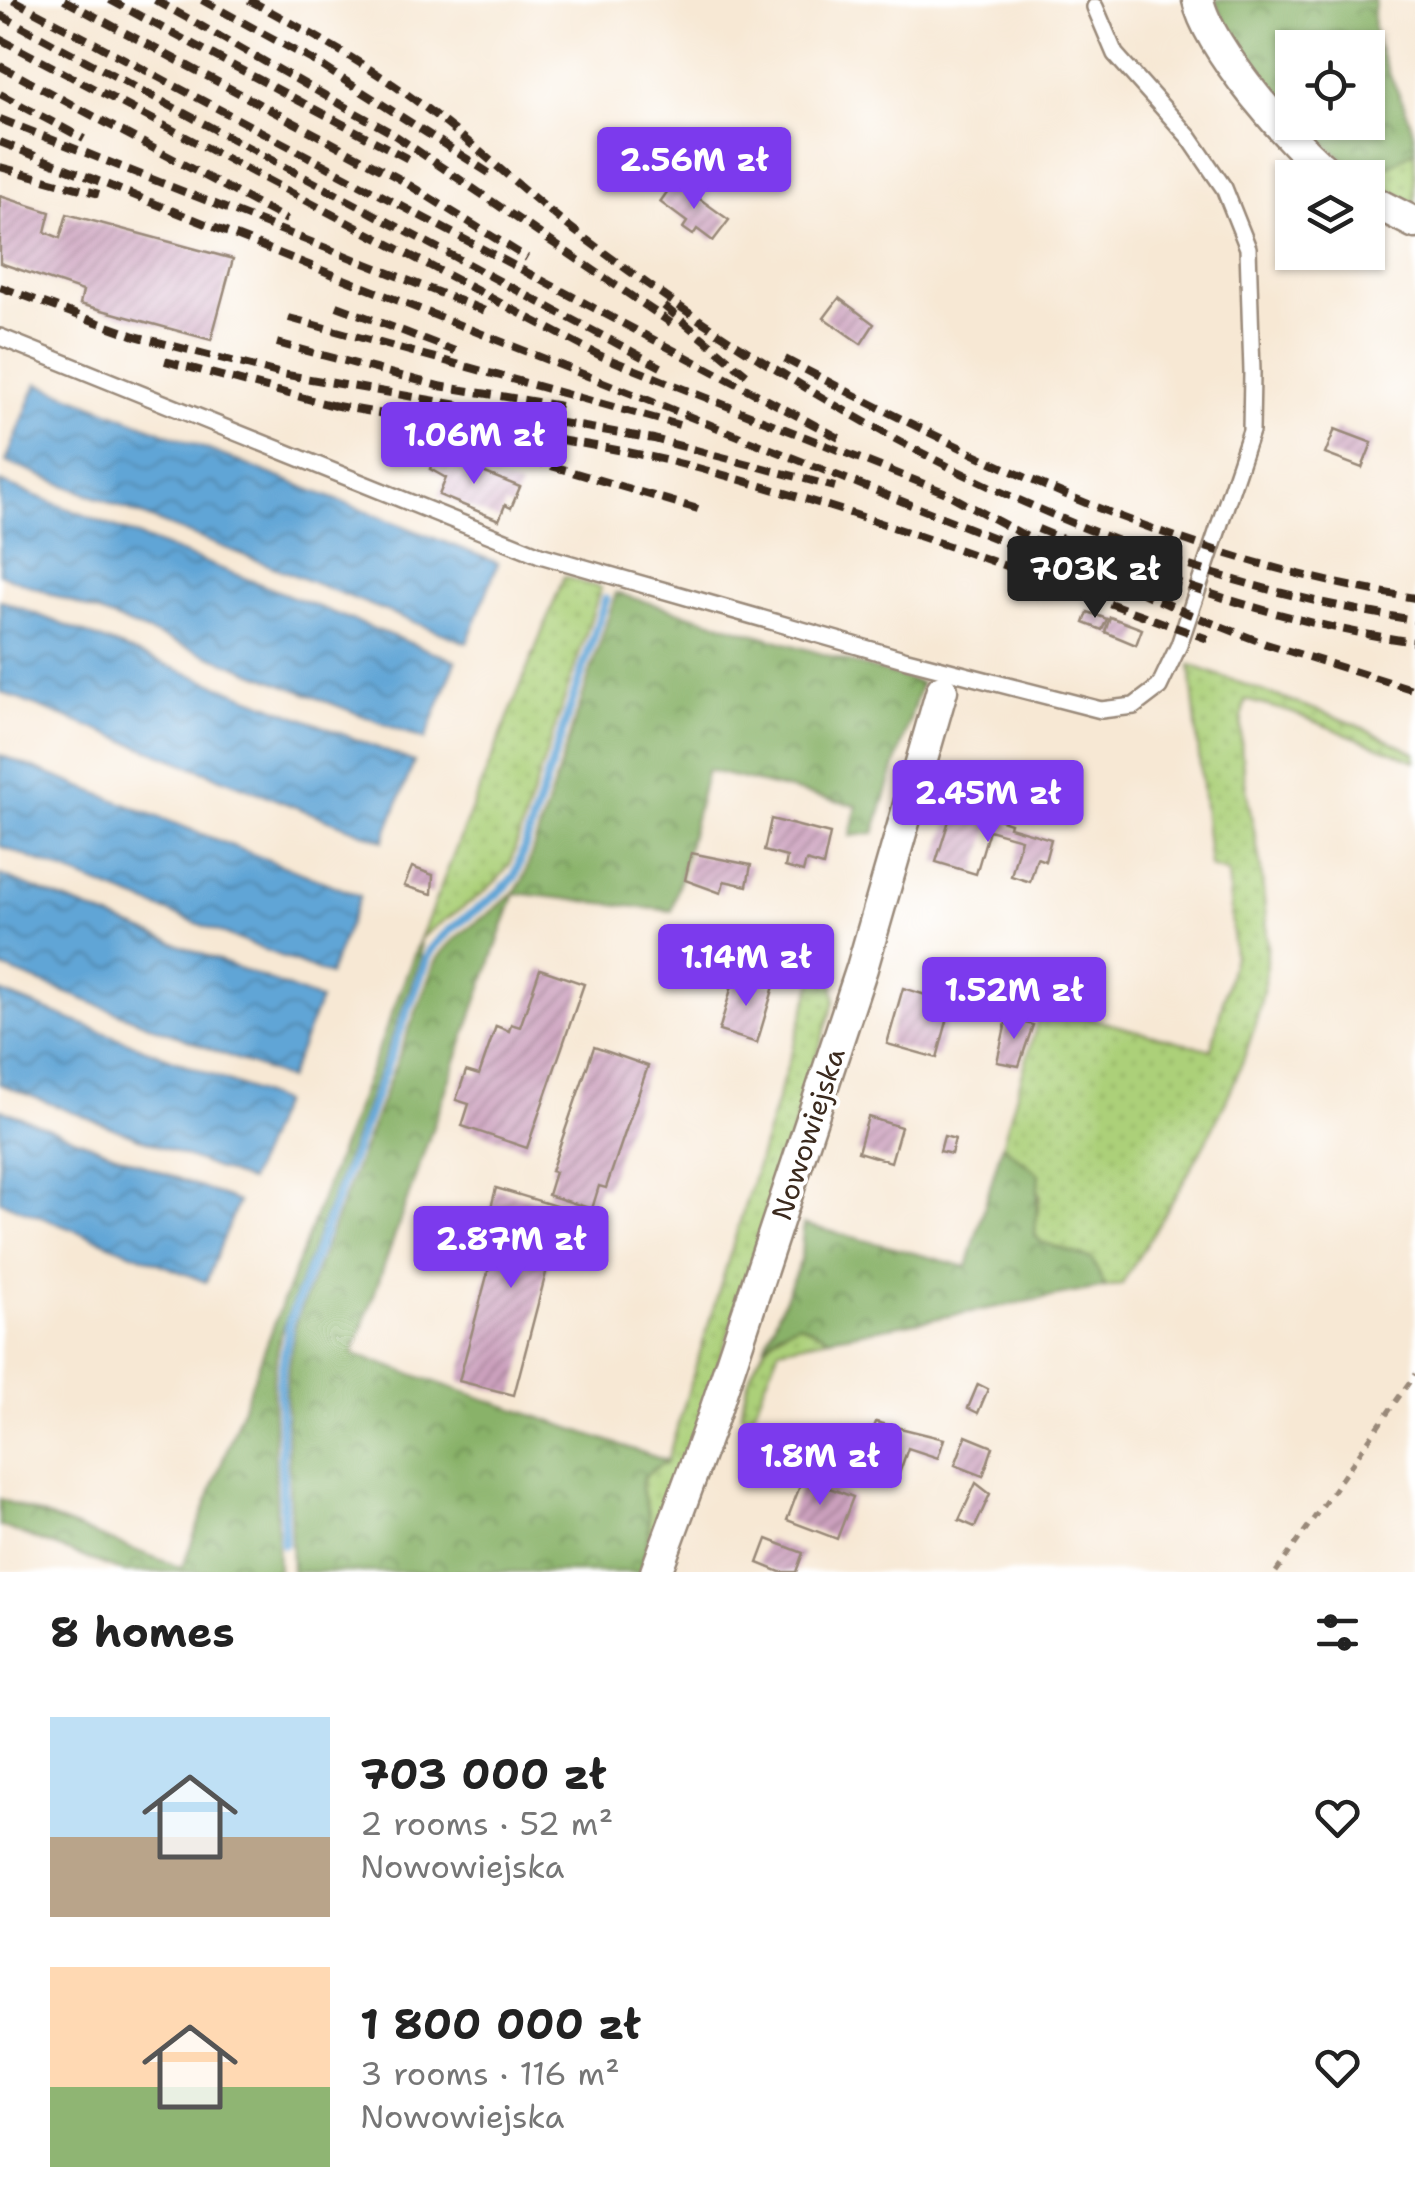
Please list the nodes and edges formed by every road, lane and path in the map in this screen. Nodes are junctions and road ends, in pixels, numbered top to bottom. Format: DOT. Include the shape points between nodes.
graph roads {
  1 [pos="1198,0"];
  2 [pos="1095,7"];
  3 [pos="1310,160"];
  4 [pos="1385,208"];
  5 [pos="1415,223"];
  6 [pos="0,337"];
  7 [pos="942,690"];
  8 [pos="1415,1374"];
  9 [pos="656,1572"];
  10 [pos="1276,1572"];
  1 -- 3 [label="street" via="1232,66"];
  2 -- 6 [label="lane" via="1115,54 1224,188 1248,248 1251,431 1178,645 1158,687 1134,706 1101,710 540,555"];
  4 -- 5 [label="street"];
  7 -- 9 [label="street, Nowowiejska" via="856,986"];
  8 -- 10 [label="path"];
}
